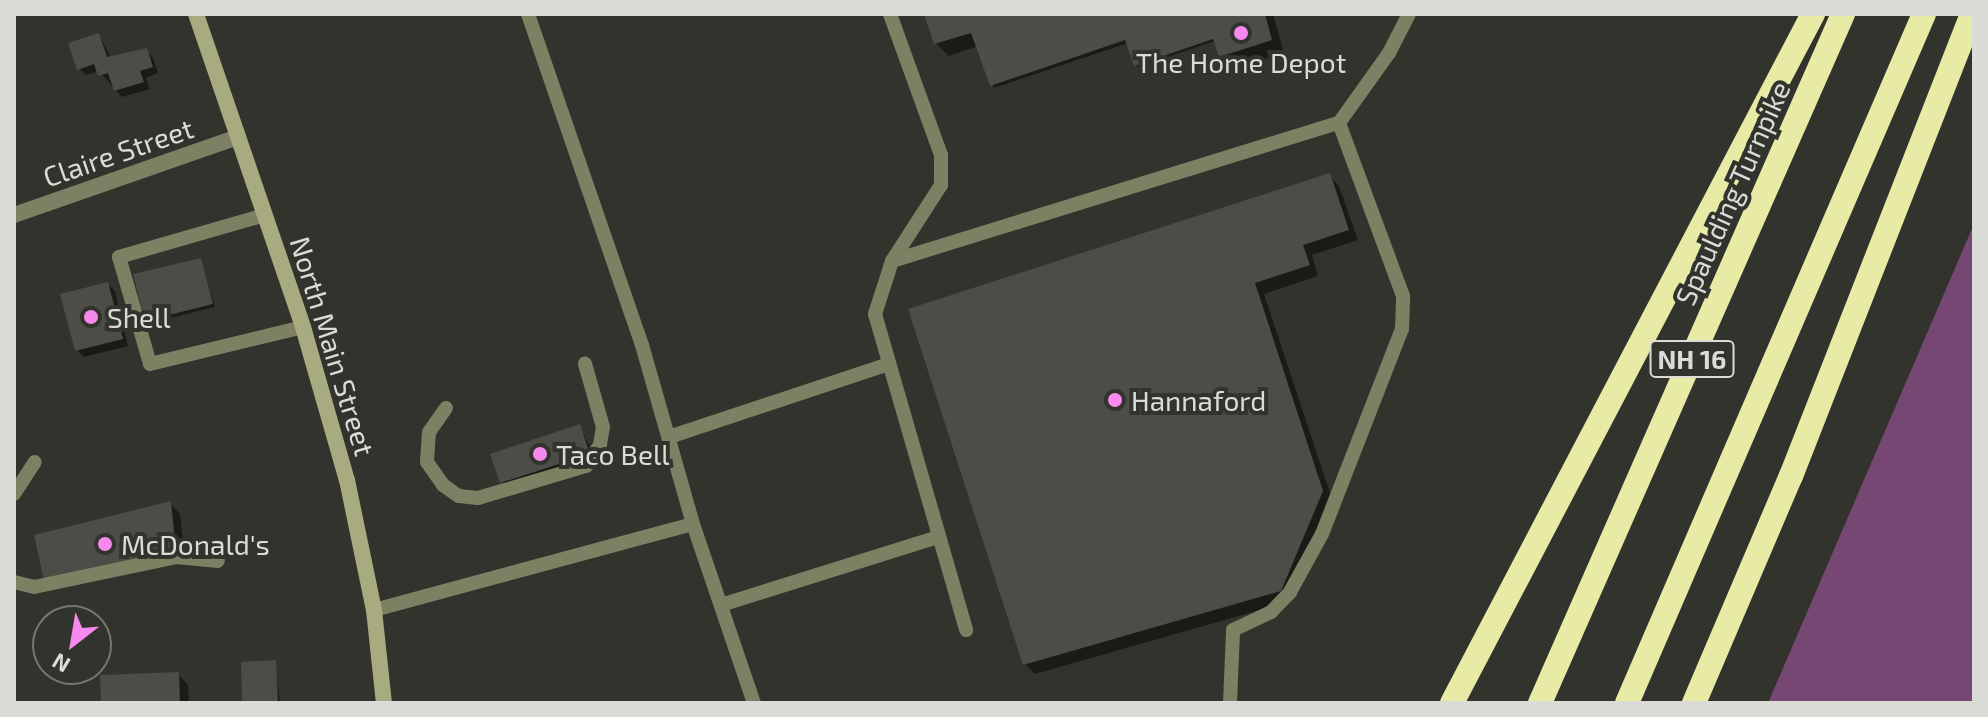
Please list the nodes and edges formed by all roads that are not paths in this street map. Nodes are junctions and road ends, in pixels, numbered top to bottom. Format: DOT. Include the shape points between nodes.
graph roads {
  1 [pos="196,14"];
  2 [pos="528,14"];
  3 [pos="890,14"];
  4 [pos="1409,14"];
  5 [pos="1813,14"];
  6 [pos="1843,14"];
  7 [pos="1924,14"];
  8 [pos="1972,14"];
  9 [pos="1339,123"];
  10 [pos="238,137"];
  11 [pos="14,215"];
  12 [pos="265,215"];
  13 [pos="892,261"];
  14 [pos="303,327"];
  15 [pos="585,364"];
  16 [pos="889,364"];
  17 [pos="446,408"];
  18 [pos="669,437"];
  19 [pos="35,462"];
  20 [pos="14,494"];
  21 [pos="693,524"];
  22 [pos="938,537"];
  23 [pos="218,561"];
  24 [pos="14,582"];
  25 [pos="721,605"];
  26 [pos="374,610"];
  27 [pos="966,630"];
  28 [pos="384,703"];
  29 [pos="754,703"];
  30 [pos="1230,703"];
  31 [pos="1452,703"];
  32 [pos="1540,703"];
  33 [pos="1627,703"];
  34 [pos="1694,703"];
  1 -- 10 [label="main road, North Main Street"];
  2 -- 18 [label="lane"];
  3 -- 13 [label="lane" via="941,155 941,185"];
  4 -- 9 [label="lane" via="1389,53"];
  5 -- 31 [label="highway"];
  6 -- 32 [label="highway, Spaulding Turnpike / NH 16"];
  7 -- 33 [label="highway, NH 16"];
  8 -- 34 [label="highway" via="1791,476"];
  9 -- 13 [label="lane"];
  9 -- 30 [label="lane" via="1403,296 1402,329 1322,534 1290,592 1271,612 1233,630"];
  10 -- 11 [label="street, Claire Street"];
  10 -- 12 [label="main road, North Main Street"];
  12 -- 14 [label="main road, North Main Street"];
  12 -- 14 [label="lane" via="119,257 150,364"];
  13 -- 16 [label="lane" via="875,314"];
  14 -- 26 [label="main road, North Main Street" via="347,480"];
  15 -- 17 [label="lane" via="603,427 600,445 586,466 478,498 459,496 443,485 427,462 429,432"];
  16 -- 18 [label="lane"];
  16 -- 22 [label="lane"];
  18 -- 21 [label="lane"];
  19 -- 20 [label="lane"];
  21 -- 25 [label="lane"];
  21 -- 26 [label="lane"];
  22 -- 25 [label="lane"];
  22 -- 27 [label="lane"];
  23 -- 24 [label="lane" via="176,557 34,587"];
  25 -- 29 [label="lane"];
  26 -- 28 [label="main road, North Main Street"];
}
